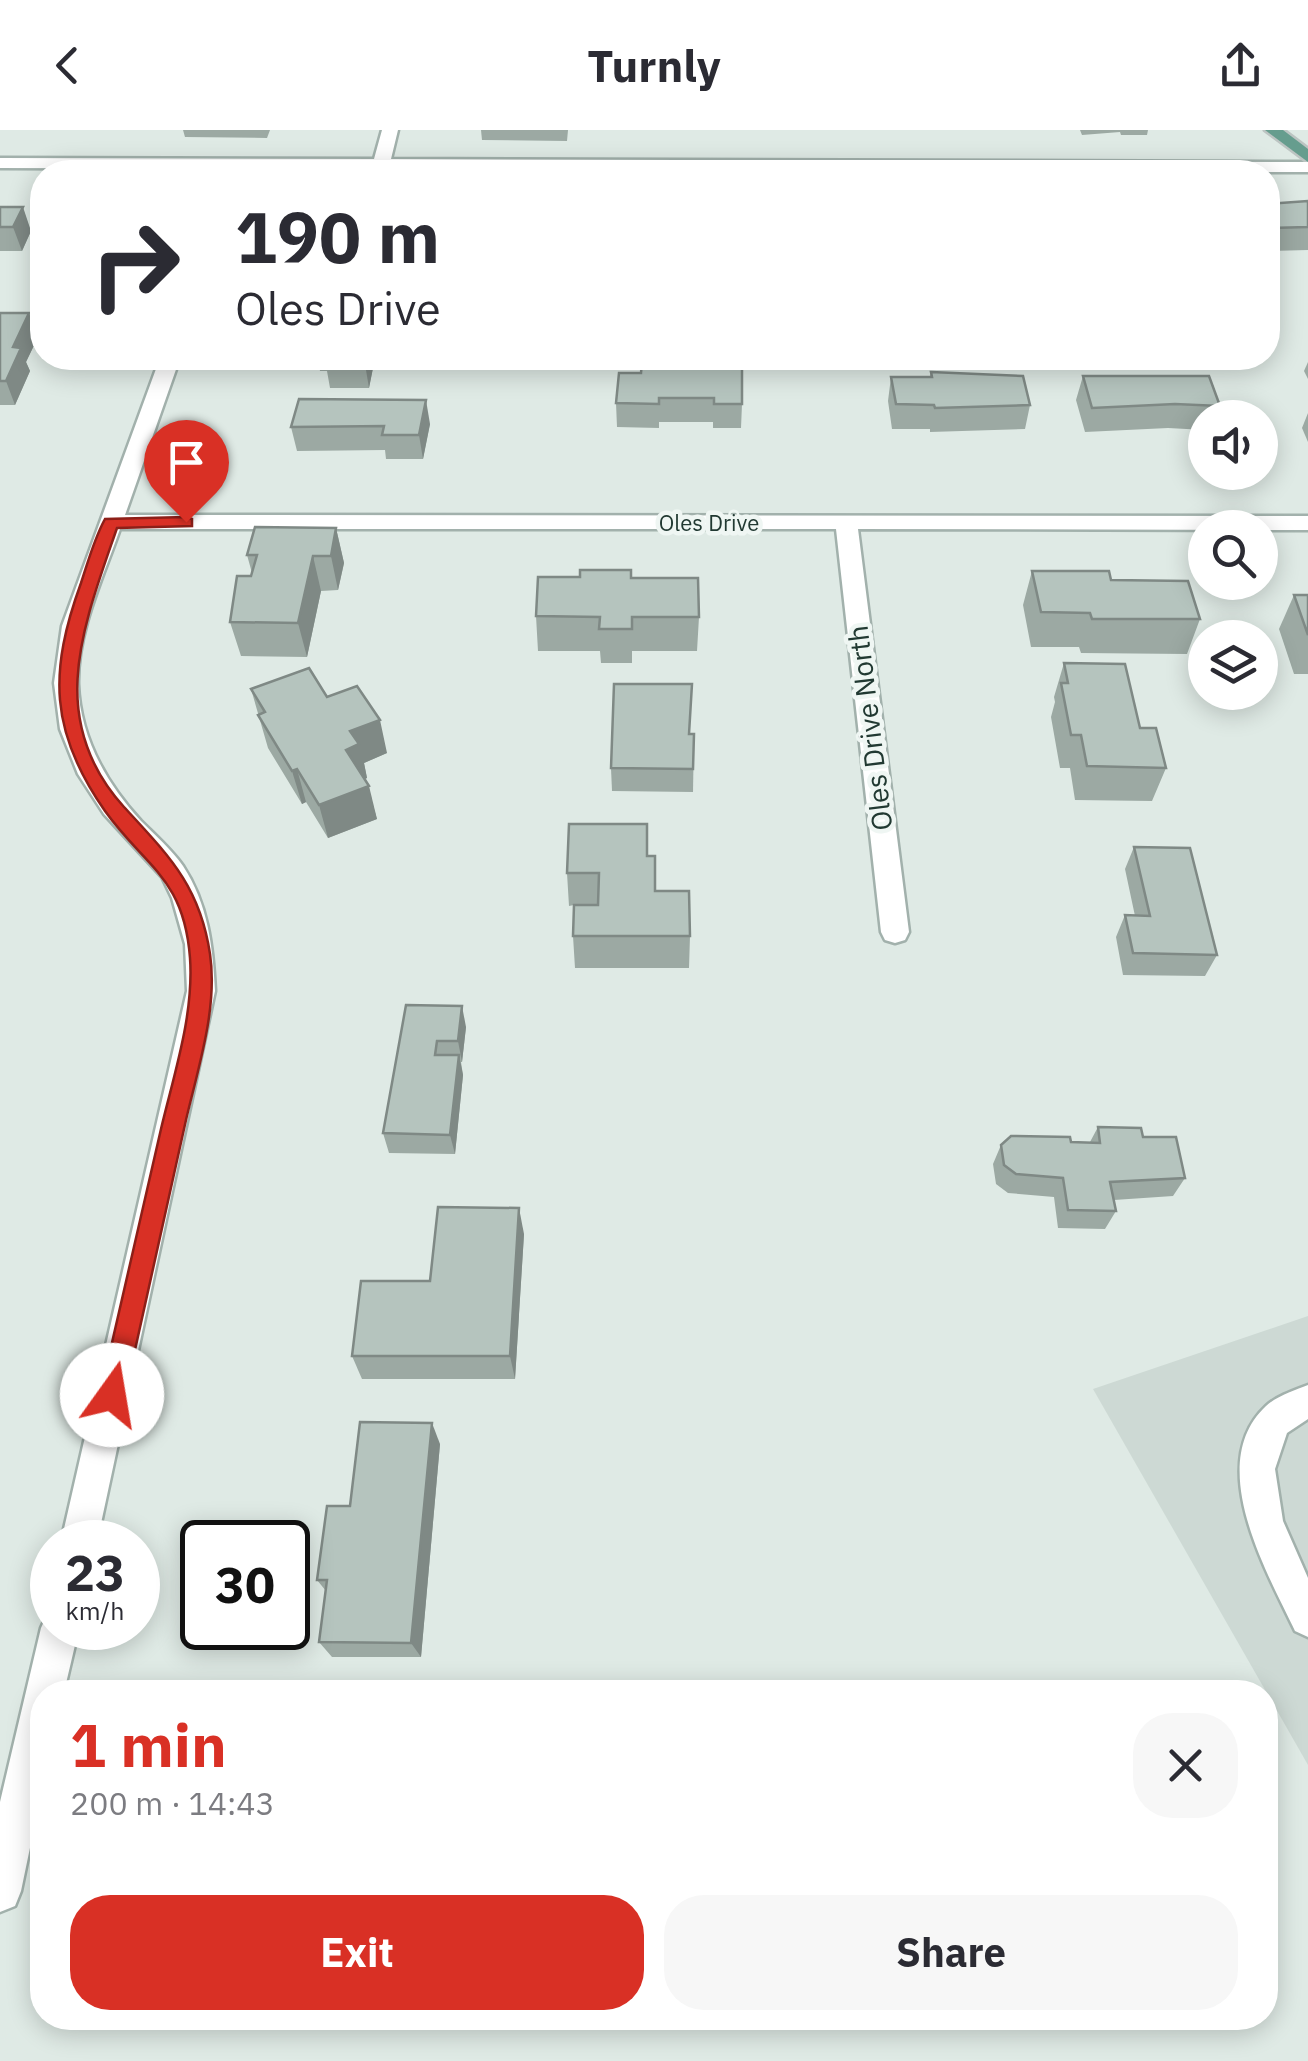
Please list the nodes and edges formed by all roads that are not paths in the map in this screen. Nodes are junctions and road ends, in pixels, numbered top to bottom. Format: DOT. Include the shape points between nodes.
graph roads {
  1 [pos="390,130"];
  2 [pos="1273,130"];
  3 [pos="1308,157"];
  4 [pos="381,160"];
  5 [pos="0,164"];
  6 [pos="30,165"];
  7 [pos="1280,166"];
  8 [pos="1308,166"];
  9 [pos="166,370"];
  10 [pos="111,522"];
  11 [pos="846,523"];
  12 [pos="1308,523"];
  13 [pos="894,932"];
  14 [pos="1308,1401"];
  15 [pos="84,1520"];
  16 [pos="1308,1618"];
  17 [pos="55,1650"];
  18 [pos="48,1680"];
  19 [pos="30,1757"];
  20 [pos="0,1891"];
  1 -- 4 [label="street"];
  2 -- 3 [label="main road"];
  5 -- 6 [label="street"];
  7 -- 8 [label="street"];
  9 -- 10 [label="street"];
  10 -- 11 [label="street, Oles Drive"];
  10 -- 15 [label="street" via="71,637 66,683 72,729 113,807 172,870 192,912 202,975"];
  11 -- 12 [label="street, Oles Drive"];
  11 -- 13 [label="street, Oles Drive North"];
  14 -- 16 [label="street" via="1277,1418 1260,1450 1257,1486 1267,1530"];
  17 -- 18 [label="street"];
  19 -- 20 [label="street"];
}
